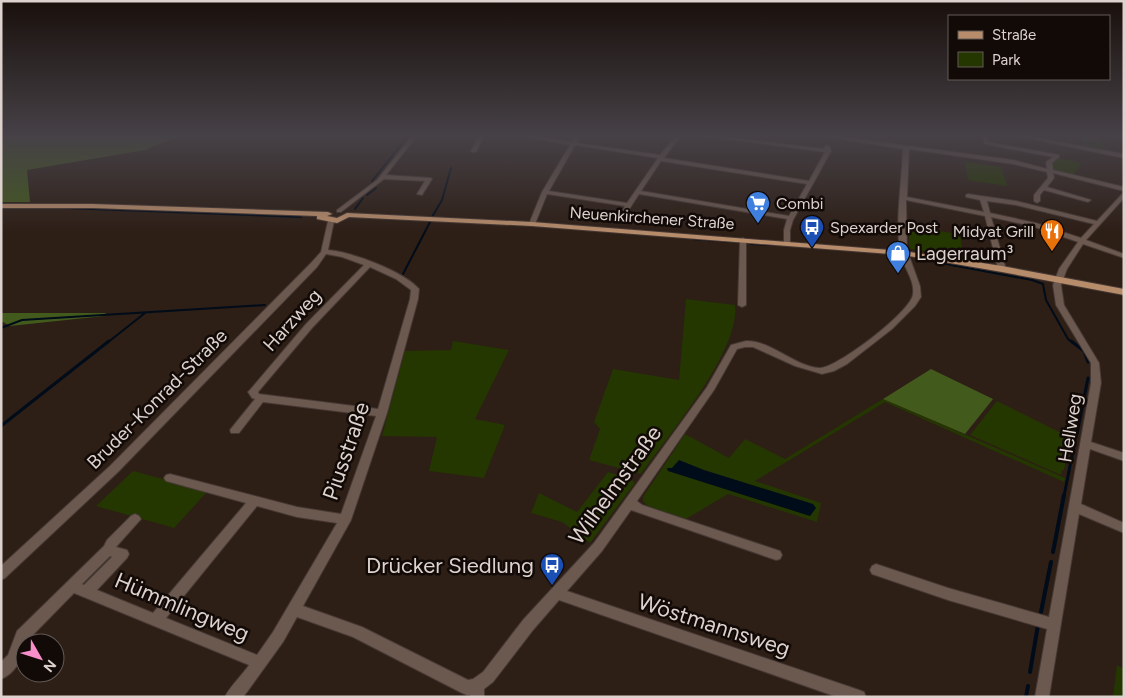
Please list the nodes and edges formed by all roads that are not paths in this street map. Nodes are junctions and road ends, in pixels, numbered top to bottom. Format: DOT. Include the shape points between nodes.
graph roads {
  1 [pos="389,169"];
  2 [pos="559,169"];
  3 [pos="654,169"];
  4 [pos="724,169"];
  5 [pos="818,169"];
  6 [pos="905,169"];
  7 [pos="1045,169"];
  8 [pos="1052,170"];
  9 [pos="382,177"];
  10 [pos="810,183"];
  11 [pos="1044,188"];
  12 [pos="1124,189"];
  13 [pos="545,192"];
  14 [pos="637,192"];
  15 [pos="420,194"];
  16 [pos="1124,194"];
  17 [pos="360,196"];
  18 [pos="968,196"];
  19 [pos="904,198"];
  20 [pos="983,198"];
  21 [pos="1088,200"];
  22 [pos="1037,201"];
  23 [pos="1,206"];
  24 [pos="987,214"];
  25 [pos="337,216"];
  26 [pos="790,218"];
  27 [pos="1097,223"];
  28 [pos="532,224"];
  29 [pos="327,240"];
  30 [pos="743,240"];
  31 [pos="1082,241"];
  32 [pos="787,244"];
  33 [pos="324,252"];
  34 [pos="903,253"];
  35 [pos="1124,256"];
  36 [pos="368,265"];
  37 [pos="1002,269"];
  38 [pos="1060,280"];
  39 [pos="1124,292"];
  40 [pos="742,305"];
  41 [pos="261,398"];
  42 [pos="382,413"];
  43 [pos="235,430"];
  44 [pos="1086,444"];
  45 [pos="1124,457"];
  46 [pos="170,478"];
  47 [pos="255,500"];
  48 [pos="630,503"];
  49 [pos="1076,507"];
  50 [pos="135,519"];
  51 [pos="345,520"];
  52 [pos="1124,528"];
  53 [pos="108,550"];
  54 [pos="776,555"];
  55 [pos="876,570"];
  56 [pos="1,574"];
  57 [pos="72,586"];
  58 [pos="88,590"];
  59 [pos="557,592"];
  60 [pos="295,610"];
  61 [pos="156,620"];
  62 [pos="1055,626"];
  63 [pos="260,663"];
  64 [pos="1,672"];
  65 [pos="477,691"];
  66 [pos="232,697"];
  67 [pos="859,697"];
  68 [pos="1042,697"];
  1 -- 9 [label="street"];
  2 -- 13 [label="street"];
  3 -- 14 [label="street"];
  4 -- 10 [label="street"];
  5 -- 10 [label="street"];
  6 -- 19 [label="street"];
  7 -- 8 [label="street"];
  8 -- 11 [label="street"];
  8 -- 12 [label="street"];
  9 -- 15 [label="street" via="429,179"];
  9 -- 17 [label="street"];
  10 -- 26 [label="street"];
  11 -- 21 [label="street"];
  11 -- 22 [label="street" via="1037,195"];
  13 -- 14 [label="street" via="627,207"];
  13 -- 28 [label="street"];
  14 -- 26 [label="street"];
  16 -- 27 [label="street, Hellweg"];
  17 -- 25 [label="street, Bruder-Konrad-Straße"];
  18 -- 20 [label="street"];
  19 -- 24 [label="street"];
  19 -- 34 [label="street"];
  20 -- 24 [label="street"];
  20 -- 27 [label="street"];
  23 -- 25 [label="main road, Neuenkirchener Straße" via="93,206"];
  24 -- 31 [label="street" via="1034,224"];
  24 -- 37 [label="street"];
  25 -- 28 [label="main road, Neuenkirchener Straße"];
  25 -- 29 [label="street, Bruder-Konrad-Straße"];
  26 -- 32 [label="street"];
  27 -- 31 [label="street, Hellweg"];
  28 -- 30 [label="main road, Neuenkirchener Straße"];
  29 -- 33 [label="street, Bruder-Konrad-Straße"];
  30 -- 32 [label="main road, Neuenkirchener Straße"];
  30 -- 40 [label="street"];
  31 -- 35 [label="street"];
  31 -- 38 [label="street, Hellweg" via="1063,269"];
  32 -- 34 [label="main road, Neuenkirchener Straße"];
  33 -- 36 [label="street, Piusstraße"];
  33 -- 56 [label="street, Bruder-Konrad-Straße" via="114,469"];
  34 -- 37 [label="main road, Neuenkirchener Straße"];
  34 -- 48 [label="street, Wilhelmstraße" via="917,290 915,300 875,340 832,369 814,370 750,344 734,347 711,388"];
  36 -- 41 [label="street, Harzweg" via="254,389 255,396"];
  36 -- 42 [label="street, Piusstraße" via="404,279 415,289"];
  37 -- 38 [label="main road, Neuenkirchener Straße"];
  38 -- 39 [label="main road, Neuenkirchener Straße"];
  38 -- 44 [label="street, Hellweg" via="1057,285 1060,305 1095,363 1096,382"];
  41 -- 42 [label="street"];
  41 -- 43 [label="street"];
  42 -- 51 [label="street, Piusstraße"];
  44 -- 45 [label="street"];
  44 -- 49 [label="street, Hellweg"];
  46 -- 47 [label="street"];
  47 -- 51 [label="street" via="297,512"];
  47 -- 61 [label="street"];
  48 -- 54 [label="street"];
  48 -- 59 [label="street, Wilhelmstraße" via="598,548"];
  49 -- 52 [label="street"];
  49 -- 62 [label="street, Hellweg"];
  50 -- 53 [label="street"];
  51 -- 60 [label="street, Piusstraße"];
  53 -- 57 [label="street"];
  53 -- 58 [label="street" via="123,554"];
  55 -- 62 [label="street"];
  57 -- 58 [label="street, Hümmlingweg"];
  57 -- 64 [label="street" via="22,636 13,660"];
  58 -- 61 [label="street, Hümmlingweg"];
  59 -- 65 [label="street, Wilhelmstraße"];
  59 -- 67 [label="street, Wöstmannsweg"];
  60 -- 63 [label="street, Piusstraße"];
  60 -- 65 [label="street, Wilhelmstraße" via="357,632"];
  61 -- 63 [label="street, Hümmlingweg"];
  62 -- 68 [label="street, Hellweg"];
  63 -- 66 [label="street, Piusstraße"];
}
